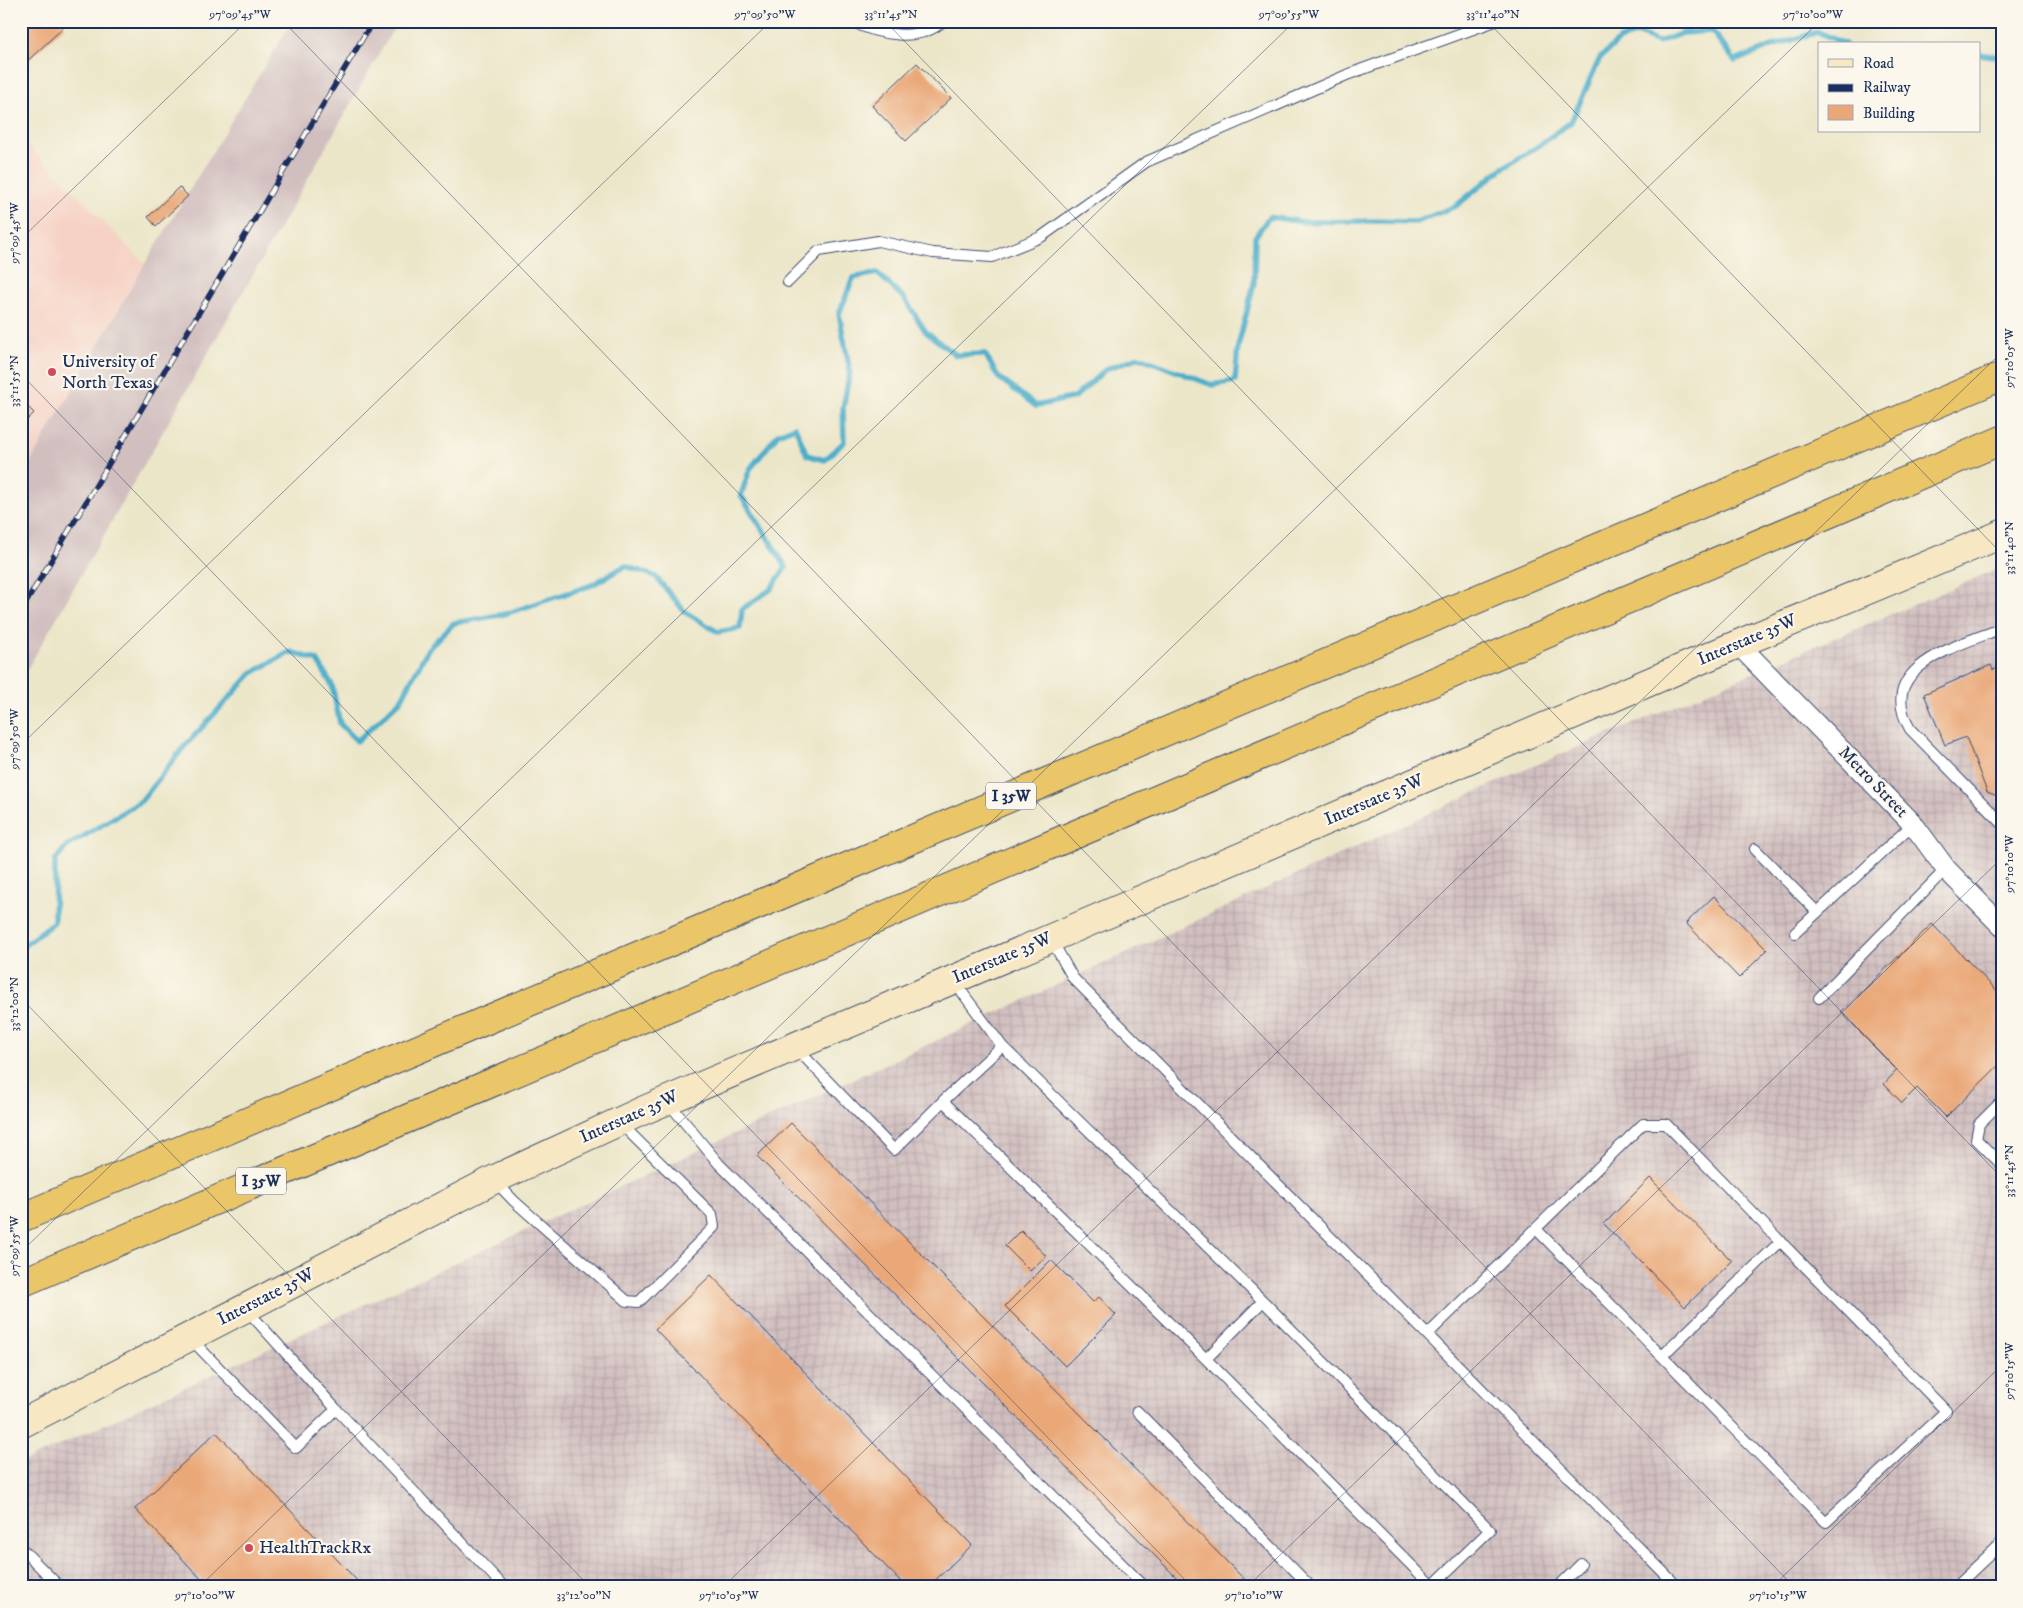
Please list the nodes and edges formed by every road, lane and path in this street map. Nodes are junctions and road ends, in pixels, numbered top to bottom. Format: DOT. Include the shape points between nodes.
graph roads {
  1 [pos="851,21"];
  2 [pos="943,21"];
  3 [pos="1495,21"];
  4 [pos="788,282"];
  5 [pos="2002,376"];
  6 [pos="2002,440"];
  7 [pos="2002,534"];
  8 [pos="2002,628"];
  9 [pos="1738,644"];
  10 [pos="2002,823"];
  11 [pos="1913,824"];
  12 [pos="1756,849"];
  13 [pos="1946,869"];
  14 [pos="1817,912"];
  15 [pos="2002,926"];
  16 [pos="1795,933"];
  17 [pos="1050,938"];
  18 [pos="952,979"];
  19 [pos="1819,998"];
  20 [pos="793,1046"];
  21 [pos="1002,1046"];
  22 [pos="666,1100"];
  23 [pos="943,1101"];
  24 [pos="2002,1102"];
  25 [pos="618,1122"];
  26 [pos="2002,1165"];
  27 [pos="493,1180"];
  28 [pos="21,1218"];
  29 [pos="1536,1229"];
  30 [pos="1781,1241"];
  31 [pos="21,1283"];
  32 [pos="1263,1300"];
  33 [pos="245,1308"];
  34 [pos="1428,1334"];
  35 [pos="190,1337"];
  36 [pos="1662,1356"];
  37 [pos="1206,1359"];
  38 [pos="336,1409"];
  39 [pos="1137,1411"];
  40 [pos="21,1424"];
  41 [pos="2002,1543"];
  42 [pos="21,1548"];
  43 [pos="1581,1564"];
  44 [pos="60,1587"];
  45 [pos="504,1587"];
  46 [pos="1145,1587"];
  47 [pos="1311,1587"];
  48 [pos="1432,1587"];
  49 [pos="1558,1587"];
  50 [pos="1678,1587"];
  51 [pos="1955,1587"];
  1 -- 2 [label="lane" via="884,32 918,35 934,29"];
  3 -- 4 [label="lane" via="1349,74 1146,162 1041,237 992,257 932,253 878,241 818,251"];
  5 -- 28 [label="highway, I 35W"];
  6 -- 31 [label="highway, I 35W"];
  7 -- 9 [label="street, Interstate 35W"];
  8 -- 10 [label="lane" via="1923,662 1902,690 1900,705 1910,729"];
  9 -- 11 [label="street, Metro Street"];
  9 -- 17 [label="street, Interstate 35W"];
  11 -- 13 [label="street, Metro Street"];
  11 -- 14 [label="lane"];
  12 -- 14 [label="lane"];
  13 -- 15 [label="street, Metro Street"];
  13 -- 19 [label="lane"];
  14 -- 16 [label="lane"];
  17 -- 18 [label="street, Interstate 35W"];
  17 -- 34 [label="lane" via="1073,978"];
  18 -- 20 [label="street, Interstate 35W"];
  18 -- 21 [label="lane"];
  20 -- 22 [label="street, Interstate 35W"];
  20 -- 23 [label="lane" via="894,1150"];
  21 -- 23 [label="lane"];
  21 -- 32 [label="lane"];
  22 -- 25 [label="street, Interstate 35W"];
  22 -- 46 [label="lane" via="719,1164"];
  23 -- 37 [label="lane"];
  24 -- 26 [label="lane" via="1979,1124 1976,1139"];
  25 -- 27 [label="street, Interstate 35W"];
  25 -- 27 [label="lane" via="712,1214 714,1227 639,1302 627,1301"];
  27 -- 33 [label="street, Interstate 35W"];
  29 -- 30 [label="lane" via="1643,1124 1666,1124"];
  29 -- 34 [label="lane"];
  29 -- 36 [label="lane"];
  30 -- 36 [label="lane"];
  30 -- 36 [label="lane" via="1946,1411 1826,1522"];
  32 -- 37 [label="lane"];
  32 -- 48 [label="lane" via="1490,1530"];
  33 -- 35 [label="street, Interstate 35W"];
  33 -- 38 [label="lane"];
  34 -- 50 [label="lane"];
  35 -- 38 [label="lane" via="296,1448"];
  35 -- 40 [label="street, Interstate 35W"];
  37 -- 48 [label="lane"];
  38 -- 45 [label="lane"];
  39 -- 47 [label="lane"];
  41 -- 51 [label="lane"];
  42 -- 44 [label="lane"];
  43 -- 49 [label="lane"];
}
